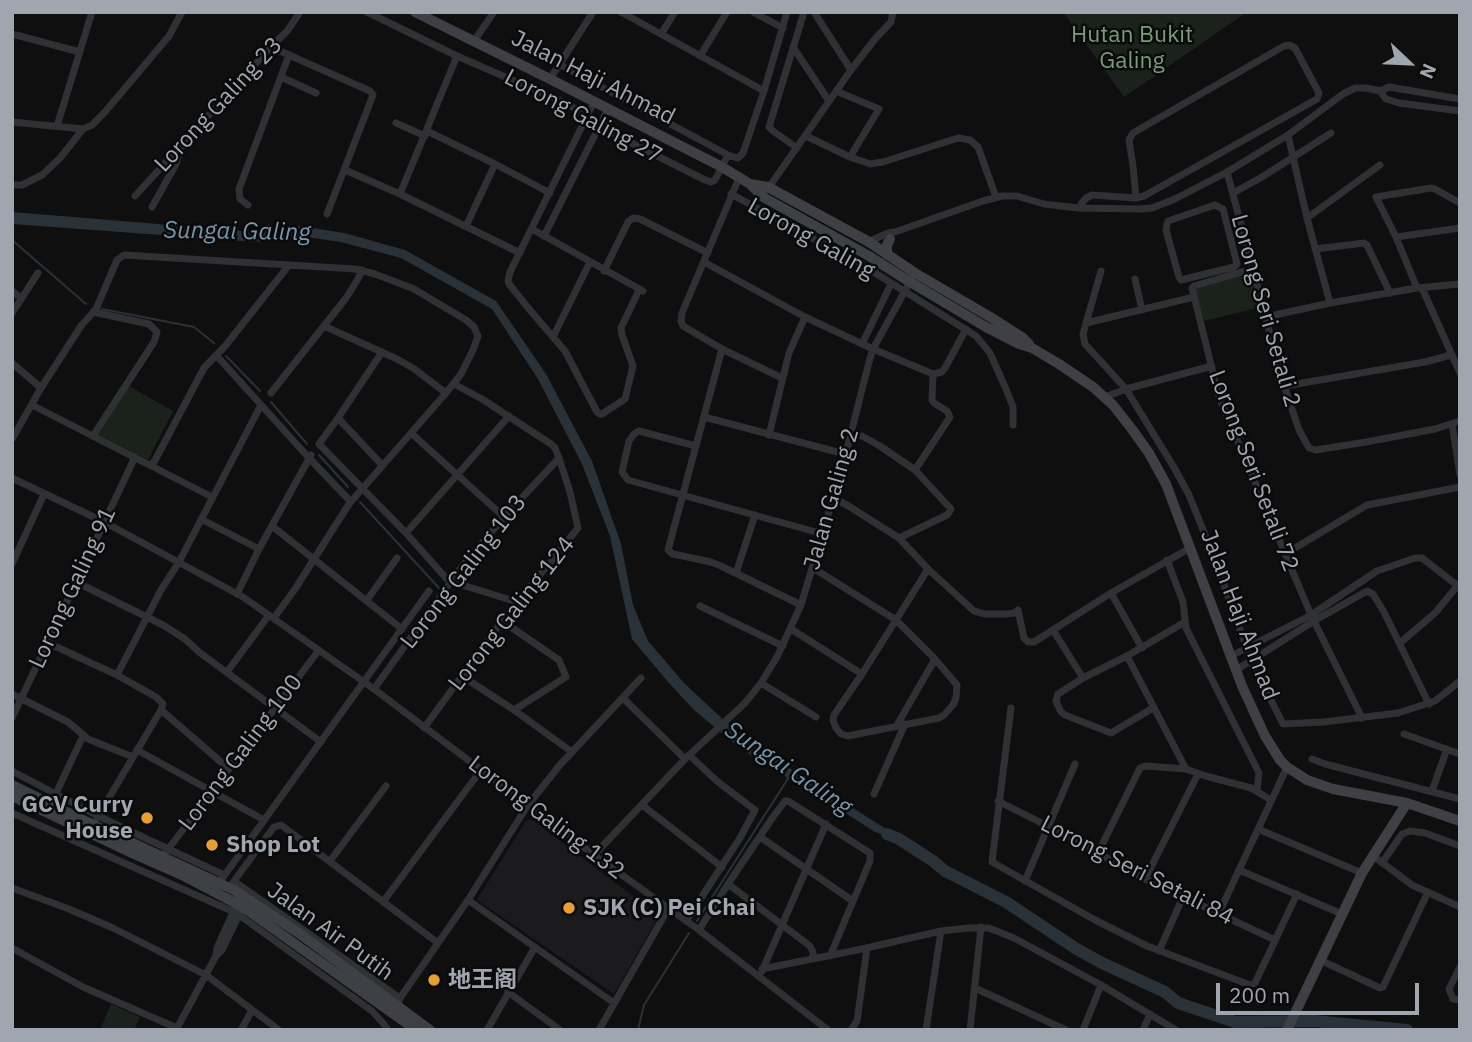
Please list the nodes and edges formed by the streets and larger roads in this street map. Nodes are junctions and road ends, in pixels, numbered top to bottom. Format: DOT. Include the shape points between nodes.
graph roads {
  1 [pos="92,12"];
  2 [pos="182,12"];
  3 [pos="300,12"];
  4 [pos="367,12"];
  5 [pos="415,12"];
  6 [pos="494,12"];
  7 [pos="593,12"];
  8 [pos="621,12"];
  9 [pos="675,12"];
  10 [pos="727,12"];
  11 [pos="753,12"];
  12 [pos="787,12"];
  13 [pos="804,12"];
  14 [pos="814,12"];
  15 [pos="893,12"];
  16 [pos="783,28"];
  17 [pos="12,34"];
  18 [pos="661,34"];
  19 [pos="474,41"];
  20 [pos="271,47"];
  21 [pos="793,47"];
  22 [pos="80,52"];
  23 [pos="289,55"];
  24 [pos="457,56"];
  25 [pos="700,56"];
  26 [pos="559,64"];
  27 [pos="850,70"];
  28 [pos="281,77"];
  29 [pos="550,79"];
  30 [pos="836,91"];
  31 [pos="1380,91"];
  32 [pos="764,92"];
  33 [pos="316,93"];
  34 [pos="1460,99"];
  35 [pos="829,101"];
  36 [pos="594,102"];
  37 [pos="608,109"];
  38 [pos="1460,111"];
  39 [pos="586,120"];
  40 [pos="12,122"];
  41 [pos="396,123"];
  42 [pos="57,126"];
  43 [pos="599,126"];
  44 [pos="83,129"];
  45 [pos="426,133"];
  46 [pos="1331,133"];
  47 [pos="1288,135"];
  48 [pos="806,136"];
  49 [pos="1245,140"];
  50 [pos="182,145"];
  51 [pos="797,148"];
  52 [pos="728,155"];
  53 [pos="1253,155"];
  54 [pos="850,157"];
  55 [pos="1293,158"];
  56 [pos="495,163"];
  57 [pos="1380,165"];
  58 [pos="722,167"];
  59 [pos="345,170"];
  60 [pos="1227,172"];
  61 [pos="739,178"];
  62 [pos="12,185"];
  63 [pos="766,192"];
  64 [pos="550,193"];
  65 [pos="1233,193"];
  66 [pos="400,194"];
  67 [pos="731,194"];
  68 [pos="135,196"];
  69 [pos="996,197"];
  70 [pos="1136,198"];
  71 [pos="1460,203"];
  72 [pos="248,205"];
  73 [pos="152,207"];
  74 [pos="1078,208"];
  75 [pos="327,214"];
  76 [pos="1307,218"];
  77 [pos="466,226"];
  78 [pos="1460,228"];
  79 [pos="532,229"];
  80 [pos="544,236"];
  81 [pos="892,236"];
  82 [pos="1396,237"];
  83 [pos="1245,241"];
  84 [pos="1232,245"];
  85 [pos="868,249"];
  86 [pos="1315,249"];
  87 [pos="520,253"];
  88 [pos="708,253"];
  89 [pos="887,255"];
  90 [pos="590,262"];
  91 [pos="704,262"];
  92 [pos="289,265"];
  93 [pos="1252,269"];
  94 [pos="362,270"];
  95 [pos="604,271"];
  96 [pos="1101,271"];
  97 [pos="38,274"];
  98 [pos="1135,279"];
  99 [pos="910,282"];
  100 [pos="891,284"];
  101 [pos="1460,284"];
  102 [pos="1420,288"];
  103 [pos="12,290"];
  104 [pos="1390,293"];
  105 [pos="1194,297"];
  106 [pos="22,298"];
  107 [pos="1330,303"];
  108 [pos="1142,310"];
  109 [pos="93,312"];
  110 [pos="12,313"];
  111 [pos="805,317"];
  112 [pos="1265,317"];
  113 [pos="1086,323"];
  114 [pos="324,327"];
  115 [pos="965,328"];
  116 [pos="553,337"];
  117 [pos="862,344"];
  118 [pos="722,349"];
  119 [pos="873,349"];
  120 [pos="382,352"];
  121 [pos="216,355"];
  122 [pos="1451,355"];
  123 [pos="12,363"];
  124 [pos="1212,366"];
  125 [pos="1460,373"];
  126 [pos="933,374"];
  127 [pos="782,378"];
  128 [pos="454,384"];
  129 [pos="1285,386"];
  130 [pos="41,388"];
  131 [pos="1126,390"];
  132 [pos="271,393"];
  133 [pos="446,394"];
  134 [pos="1105,397"];
  135 [pos="32,405"];
  136 [pos="261,405"];
  137 [pos="509,416"];
  138 [pos="704,417"];
  139 [pos="338,418"];
  140 [pos="1456,423"];
  141 [pos="1013,425"];
  142 [pos="851,432"];
  143 [pos="411,433"];
  144 [pos="769,435"];
  145 [pos="93,436"];
  146 [pos="12,439"];
  147 [pos="696,446"];
  148 [pos="845,454"];
  149 [pos="310,456"];
  150 [pos="135,457"];
  151 [pos="559,458"];
  152 [pos="1459,460"];
  153 [pos="383,465"];
  154 [pos="152,466"];
  155 [pos="915,470"];
  156 [pos="457,475"];
  157 [pos="1460,475"];
  158 [pos="12,478"];
  159 [pos="1460,487"];
  160 [pos="362,489"];
  161 [pos="44,494"];
  162 [pos="683,495"];
  163 [pos="212,497"];
  164 [pos="833,499"];
  165 [pos="351,502"];
  166 [pos="755,515"];
  167 [pos="504,517"];
  168 [pos="201,519"];
  169 [pos="104,522"];
  170 [pos="272,526"];
  171 [pos="406,533"];
  172 [pos="823,534"];
  173 [pos="900,538"];
  174 [pos="1190,548"];
  175 [pos="259,549"];
  176 [pos="1285,554"];
  177 [pos="397,558"];
  178 [pos="313,559"];
  179 [pos="1167,560"];
  180 [pos="179,562"];
  181 [pos="12,564"];
  182 [pos="813,568"];
  183 [pos="928,569"];
  184 [pos="736,573"];
  185 [pos="451,581"];
  186 [pos="76,582"];
  187 [pos="1459,585"];
  188 [pos="429,591"];
  189 [pos="1111,593"];
  190 [pos="237,594"];
  191 [pos="367,600"];
  192 [pos="517,602"];
  193 [pos="801,605"];
  194 [pos="700,606"];
  195 [pos="147,617"];
  196 [pos="272,617"];
  197 [pos="1312,618"];
  198 [pos="897,620"];
  199 [pos="502,621"];
  200 [pos="1185,622"];
  201 [pos="402,629"];
  202 [pos="791,629"];
  203 [pos="1053,630"];
  204 [pos="48,643"];
  205 [pos="1400,643"];
  206 [pos="783,646"];
  207 [pos="1142,648"];
  208 [pos="1247,648"];
  209 [pos="319,650"];
  210 [pos="1127,656"];
  211 [pos="1231,656"];
  212 [pos="935,659"];
  213 [pos="1251,660"];
  214 [pos="1236,670"];
  215 [pos="227,672"];
  216 [pos="862,674"];
  217 [pos="117,675"];
  218 [pos="462,676"];
  219 [pos="641,678"];
  220 [pos="1083,678"];
  221 [pos="1460,681"];
  222 [pos="364,683"];
  223 [pos="761,683"];
  224 [pos="374,690"];
  225 [pos="12,694"];
  226 [pos="21,698"];
  227 [pos="623,698"];
  228 [pos="1429,704"];
  229 [pos="276,708"];
  230 [pos="1011,708"];
  231 [pos="1153,708"];
  232 [pos="161,710"];
  233 [pos="514,710"];
  234 [pos="816,717"];
  235 [pos="12,718"];
  236 [pos="1362,718"];
  237 [pos="901,725"];
  238 [pos="425,728"];
  239 [pos="1404,734"];
  240 [pos="83,736"];
  241 [pos="321,742"];
  242 [pos="1447,749"];
  243 [pos="572,752"];
  244 [pos="135,754"];
  245 [pos="1460,754"];
  246 [pos="687,757"];
  247 [pos="1312,759"];
  248 [pos="1075,764"];
  249 [pos="1287,767"];
  250 [pos="229,769"];
  251 [pos="1186,769"];
  252 [pos="481,770"];
  253 [pos="12,771"];
  254 [pos="1198,774"];
  255 [pos="12,785"];
  256 [pos="386,786"];
  257 [pos="1432,790"];
  258 [pos="1257,791"];
  259 [pos="212,792"];
  260 [pos="56,793"];
  261 [pos="874,794"];
  262 [pos="12,796"];
  263 [pos="1460,799"];
  264 [pos="1271,800"];
  265 [pos="998,801"];
  266 [pos="1407,803"];
  267 [pos="51,804"];
  268 [pos="642,804"];
  269 [pos="528,805"];
  270 [pos="12,813"];
  271 [pos="264,820"];
  272 [pos="1460,821"];
  273 [pos="826,824"];
  274 [pos="95,825"];
  275 [pos="1048,826"];
  276 [pos="1258,829"];
  277 [pos="760,837"];
  278 [pos="1460,846"];
  279 [pos="90,847"];
  280 [pos="166,852"];
  281 [pos="1098,853"];
  282 [pos="594,855"];
  283 [pos="1373,855"];
  284 [pos="147,859"];
  285 [pos="330,861"];
  286 [pos="1382,863"];
  287 [pos="722,867"];
  288 [pos="806,868"];
  289 [pos="1239,870"];
  290 [pos="142,871"];
  291 [pos="1362,873"];
  292 [pos="1145,879"];
  293 [pos="227,881"];
  294 [pos="1025,881"];
  295 [pos="728,884"];
  296 [pos="12,888"];
  297 [pos="1428,892"];
  298 [pos="1297,894"];
  299 [pos="1184,897"];
  300 [pos="468,900"];
  301 [pos="853,901"];
  302 [pos="383,902"];
  303 [pos="241,905"];
  304 [pos="1460,907"];
  305 [pos="668,909"];
  306 [pos="1219,913"];
  307 [pos="1342,914"];
  308 [pos="686,921"];
  309 [pos="781,925"];
  310 [pos="981,927"];
  311 [pos="699,930"];
  312 [pos="941,931"];
  313 [pos="1275,940"];
  314 [pos="438,943"];
  315 [pos="535,947"];
  316 [pos="12,948"];
  317 [pos="867,948"];
  318 [pos="1159,951"];
  319 [pos="830,956"];
  320 [pos="813,959"];
  321 [pos="1320,960"];
  322 [pos="1460,967"];
  323 [pos="326,971"];
  324 [pos="761,973"];
  325 [pos="206,975"];
  326 [pos="1101,985"];
  327 [pos="975,988"];
  328 [pos="508,992"];
  329 [pos="1460,1000"];
  330 [pos="614,1003"];
  331 [pos="399,1007"];
  332 [pos="252,1010"];
  333 [pos="1150,1014"];
  334 [pos="177,1029"];
  335 [pos="279,1029"];
  336 [pos="241,1030"];
  337 [pos="388,1030"];
  338 [pos="403,1030"];
  339 [pos="416,1030"];
  340 [pos="430,1030"];
  341 [pos="487,1030"];
  342 [pos="560,1030"];
  343 [pos="599,1030"];
  344 [pos="828,1030"];
  345 [pos="851,1030"];
  346 [pos="926,1030"];
  347 [pos="970,1030"];
  348 [pos="1066,1030"];
  349 [pos="1083,1030"];
  350 [pos="1143,1030"];
  351 [pos="1176,1030"];
  352 [pos="1287,1030"];
  1 -- 22 [label="street"];
  2 -- 44 [label="street" via="169,36 105,112"];
  3 -- 20 [label="street, Lorong Galing 23"];
  4 -- 24 [label="street"];
  5 -- 19 [label="street, Jalan Haji Ahmad"];
  6 -- 19 [label="street"];
  7 -- 26 [label="street"];
  8 -- 18 [label="street"];
  9 -- 18 [label="street"];
  10 -- 25 [label="street"];
  11 -- 16 [label="street"];
  12 -- 16 [label="street"];
  13 -- 21 [label="street"];
  14 -- 27 [label="street"];
  15 -- 27 [label="street" via="891,22"];
  16 -- 32 [label="street"];
  17 -- 22 [label="street"];
  18 -- 25 [label="street"];
  19 -- 29 [label="street, Jalan Haji Ahmad"];
  20 -- 23 [label="street"];
  20 -- 50 [label="street, Lorong Galing 23"];
  21 -- 35 [label="street"];
  21 -- 51 [label="street" via="769,127"];
  22 -- 42 [label="street"];
  23 -- 28 [label="street"];
  23 -- 59 [label="street" via="372,92"];
  24 -- 39 [label="street, Lorong Galing 27" via="565,103"];
  24 -- 45 [label="street"];
  25 -- 32 [label="street"];
  26 -- 29 [label="street"];
  26 -- 52 [label="street"];
  27 -- 30 [label="street"];
  28 -- 33 [label="street"];
  28 -- 72 [label="street" via="239,189 240,199"];
  29 -- 36 [label="street, Jalan Haji Ahmad"];
  30 -- 35 [label="street"];
  30 -- 54 [label="street" via="880,109"];
  31 -- 34 [label="street" via="1390,87"];
  31 -- 38 [label="street" via="1386,99 1399,103"];
  31 -- 47 [label="street" via="1349,90"];
  32 -- 52 [label="street" via="743,153 738,158"];
  35 -- 48 [label="street"];
  36 -- 37 [label="street, Jalan Haji Ahmad"];
  36 -- 39 [label="street"];
  37 -- 43 [label="street"];
  37 -- 58 [label="street, Jalan Haji Ahmad"];
  39 -- 43 [label="street, Lorong Galing 27"];
  39 -- 64 [label="street"];
  40 -- 42 [label="street"];
  41 -- 45 [label="street"];
  42 -- 44 [label="street"];
  43 -- 58 [label="street, Lorong Galing 27" via="705,180 715,180"];
  43 -- 80 [label="street"];
  44 -- 62 [label="street" via="42,175"];
  45 -- 56 [label="street"];
  45 -- 66 [label="street"];
  46 -- 55 [label="street"];
  47 -- 53 [label="street"];
  47 -- 55 [label="street"];
  48 -- 51 [label="street"];
  48 -- 54 [label="street"];
  49 -- 53 [label="street"];
  49 -- 70 [label="street"];
  49 -- 70 [label="street" via="1319,96 1292,47 1284,46 1133,133 1129,140"];
  50 -- 68 [label="street, Lorong Galing 23"];
  50 -- 73 [label="street"];
  51 -- 63 [label="street"];
  52 -- 58 [label="street"];
  53 -- 60 [label="street"];
  54 -- 69 [label="street" via="877,163 964,138 978,147"];
  55 -- 65 [label="street"];
  55 -- 76 [label="street"];
  56 -- 64 [label="street"];
  56 -- 77 [label="street"];
  57 -- 76 [label="street"];
  58 -- 61 [label="street, Jalan Haji Ahmad"];
  59 -- 66 [label="street"];
  59 -- 75 [label="street"];
  60 -- 65 [label="street, Lorong Seri Setali 2"];
  60 -- 74 [label="street" via="1152,208"];
  61 -- 63 [label="street, Jalan Haji Ahmad"];
  61 -- 67 [label="street"];
  63 -- 85 [label="street, Jalan Haji Ahmad"];
  64 -- 79 [label="street"];
  65 -- 83 [label="street, Lorong Seri Setali 2"];
  66 -- 77 [label="street"];
  67 -- 88 [label="street"];
  67 -- 100 [label="street, Lorong Galing"];
  69 -- 74 [label="street" via="1017,196"];
  69 -- 81 [label="street"];
  70 -- 74 [label="street" via="1092,195"];
  71 -- 82 [label="street" via="1435,189 1376,197"];
  76 -- 86 [label="street"];
  77 -- 87 [label="street"];
  78 -- 82 [label="street"];
  79 -- 80 [label="street"];
  79 -- 87 [label="street"];
  80 -- 90 [label="street"];
  81 -- 85 [label="street" via="888,233"];
  81 -- 89 [label="street"];
  82 -- 102 [label="street"];
  83 -- 84 [label="street"];
  83 -- 93 [label="street, Lorong Seri Setali 2"];
  84 -- 84 [label="street" via="1236,265 1181,279 1166,230 1168,221 1218,205"];
  85 -- 89 [label="street, Jalan Haji Ahmad"];
  85 -- 99 [label="street, Jalan Haji Ahmad"];
  86 -- 104 [label="street" via="1364,243"];
  86 -- 107 [label="street"];
  87 -- 116 [label="street" via="508,277 509,285"];
  88 -- 91 [label="street"];
  88 -- 95 [label="street" via="633,218"];
  89 -- 99 [label="street, Jalan Haji Ahmad"];
  90 -- 95 [label="street"];
  90 -- 116 [label="street"];
  91 -- 111 [label="street"];
  91 -- 118 [label="street" via="681,321"];
  92 -- 94 [label="street"];
  92 -- 109 [label="street" via="120,257"];
  92 -- 121 [label="street"];
  93 -- 105 [label="street, Lorong Seri Setali 72" via="1194,285"];
  93 -- 112 [label="street, Lorong Seri Setali 2"];
  94 -- 114 [label="street"];
  94 -- 128 [label="street" via="423,293 474,327 478,336 473,351"];
  95 -- 116 [label="street" via="641,291 621,328 633,366 625,400 602,414 597,412"];
  96 -- 113 [label="street"];
  97 -- 106 [label="street"];
  98 -- 108 [label="street"];
  99 -- 100 [label="street, Lorong Galing"];
  99 -- 115 [label="street, Lorong Galing"];
  99 -- 119 [label="street, Jalan Galing 2"];
  99 -- 134 [label="street, Jalan Haji Ahmad" via="1032,348"];
  100 -- 117 [label="street, Lorong Galing"];
  101 -- 102 [label="street"];
  102 -- 104 [label="street"];
  102 -- 122 [label="street"];
  103 -- 106 [label="street"];
  104 -- 107 [label="street"];
  105 -- 108 [label="street"];
  105 -- 124 [label="street, Lorong Seri Setali 72"];
  106 -- 110 [label="street"];
  107 -- 112 [label="street"];
  108 -- 113 [label="street"];
  109 -- 130 [label="street"];
  109 -- 145 [label="street" via="149,324 157,332"];
  111 -- 117 [label="street"];
  111 -- 127 [label="street"];
  112 -- 129 [label="street, Lorong Seri Setali 2"];
  113 -- 131 [label="street" via="1085,344"];
  114 -- 120 [label="street"];
  114 -- 132 [label="street"];
  115 -- 126 [label="street" via="945,369"];
  115 -- 141 [label="street, Lorong Galing" via="990,353 1013,407"];
  117 -- 119 [label="street"];
  118 -- 127 [label="street"];
  118 -- 138 [label="street"];
  119 -- 126 [label="street"];
  119 -- 142 [label="street, Jalan Galing 2"];
  120 -- 133 [label="street" via="413,368"];
  120 -- 139 [label="street"];
  121 -- 136 [label="street"];
  121 -- 154 [label="street" via="198,377"];
  122 -- 125 [label="street"];
  122 -- 129 [label="street"];
  123 -- 130 [label="street"];
  124 -- 131 [label="street"];
  124 -- 176 [label="street, Lorong Seri Setali 72" via="1219,397"];
  126 -- 155 [label="street" via="932,400 950,417"];
  127 -- 144 [label="street"];
  128 -- 133 [label="street"];
  128 -- 137 [label="street, Lorong Galing 124"];
  129 -- 140 [label="street, Lorong Seri Setali 2" via="1299,430 1309,448 1316,450"];
  130 -- 135 [label="street"];
  131 -- 134 [label="street"];
  131 -- 208 [label="street" via="1189,495"];
  133 -- 143 [label="street"];
  134 -- 174 [label="street, Jalan Haji Ahmad" via="1149,453"];
  135 -- 145 [label="street"];
  135 -- 146 [label="street"];
  136 -- 149 [label="street"];
  136 -- 163 [label="street"];
  137 -- 151 [label="street, Lorong Galing 124" via="551,443"];
  137 -- 156 [label="street"];
  138 -- 144 [label="street"];
  138 -- 147 [label="street"];
  139 -- 153 [label="street"];
  139 -- 160 [label="street" via="319,444"];
  140 -- 152 [label="street"];
  142 -- 148 [label="street, Jalan Galing 2"];
  142 -- 155 [label="street"];
  143 -- 153 [label="street"];
  143 -- 156 [label="street"];
  144 -- 148 [label="street"];
  145 -- 150 [label="street"];
  147 -- 162 [label="street"];
  147 -- 162 [label="street" via="639,431 629,441 622,472 628,480"];
  148 -- 164 [label="street, Jalan Galing 2"];
  149 -- 165 [label="street"];
  149 -- 170 [label="street"];
  150 -- 154 [label="street"];
  150 -- 169 [label="street, Lorong Galing 91"];
  151 -- 167 [label="street, Lorong Galing 103"];
  151 -- 192 [label="street, Lorong Galing 124" via="578,527"];
  152 -- 157 [label="street"];
  153 -- 160 [label="street"];
  154 -- 163 [label="street"];
  155 -- 173 [label="street" via="951,511"];
  156 -- 167 [label="street"];
  156 -- 171 [label="street"];
  158 -- 161 [label="street, Lorong Galing 132"];
  159 -- 176 [label="street" via="1367,505"];
  160 -- 165 [label="street"];
  160 -- 171 [label="street"];
  161 -- 169 [label="street, Lorong Galing 132"];
  161 -- 181 [label="street"];
  162 -- 166 [label="street"];
  162 -- 184 [label="street" via="669,552"];
  163 -- 168 [label="street"];
  164 -- 172 [label="street, Jalan Galing 2"];
  164 -- 173 [label="street"];
  165 -- 178 [label="street"];
  166 -- 172 [label="street"];
  166 -- 184 [label="street"];
  167 -- 185 [label="street, Lorong Galing 103"];
  168 -- 175 [label="street"];
  168 -- 180 [label="street"];
  169 -- 180 [label="street, Lorong Galing 132"];
  169 -- 186 [label="street, Lorong Galing 91"];
  170 -- 175 [label="street"];
  170 -- 178 [label="street"];
  171 -- 185 [label="street"];
  172 -- 182 [label="street, Jalan Galing 2"];
  173 -- 183 [label="street"];
  174 -- 179 [label="street"];
  174 -- 211 [label="street, Jalan Haji Ahmad"];
  175 -- 190 [label="street"];
  176 -- 197 [label="street, Lorong Seri Setali 72"];
  177 -- 191 [label="street"];
  178 -- 191 [label="street"];
  178 -- 196 [label="street"];
  179 -- 189 [label="street"];
  179 -- 200 [label="street" via="1183,602"];
  180 -- 190 [label="street, Lorong Galing 132"];
  180 -- 195 [label="street"];
  182 -- 193 [label="street, Jalan Galing 2"];
  182 -- 198 [label="street"];
  183 -- 198 [label="street"];
  183 -- 203 [label="street" via="974,611 999,615 1018,610 1028,642"];
  184 -- 193 [label="street"];
  185 -- 192 [label="street"];
  185 -- 224 [label="street, Lorong Galing 103"];
  186 -- 195 [label="street"];
  186 -- 204 [label="street, Lorong Galing 91"];
  187 -- 197 [label="street" via="1422,558 1415,558 1377,571"];
  187 -- 205 [label="street"];
  188 -- 201 [label="street"];
  189 -- 203 [label="street"];
  189 -- 207 [label="street"];
  190 -- 196 [label="street, Lorong Galing 132"];
  191 -- 201 [label="street"];
  192 -- 199 [label="street, Lorong Galing 124"];
  193 -- 202 [label="street, Jalan Galing 2"];
  194 -- 206 [label="street"];
  195 -- 215 [label="street"];
  195 -- 217 [label="street"];
  196 -- 209 [label="street, Lorong Galing 132"];
  196 -- 215 [label="street"];
  197 -- 205 [label="street" via="1367,591"];
  197 -- 208 [label="street"];
  197 -- 213 [label="street"];
  197 -- 236 [label="street, Lorong Seri Setali 72"];
  198 -- 212 [label="street"];
  198 -- 216 [label="street"];
  199 -- 218 [label="street, Lorong Galing 124"];
  199 -- 233 [label="street" via="559,660 566,677"];
  200 -- 207 [label="street"];
  200 -- 258 [label="street" via="1259,773"];
  201 -- 222 [label="street"];
  202 -- 206 [label="street, Jalan Galing 2"];
  202 -- 216 [label="street"];
  203 -- 220 [label="street"];
  204 -- 217 [label="street"];
  204 -- 226 [label="street, Lorong Galing 91"];
  205 -- 228 [label="street"];
  206 -- 223 [label="street, Jalan Galing 2"];
  207 -- 210 [label="street"];
  208 -- 211 [label="street"];
  208 -- 213 [label="street"];
  209 -- 222 [label="street, Lorong Galing 132"];
  209 -- 229 [label="street, Lorong Galing 100"];
  210 -- 220 [label="street"];
  210 -- 231 [label="street"];
  211 -- 214 [label="street, Jalan Haji Ahmad"];
  212 -- 237 [label="street"];
  212 -- 237 [label="street" via="957,685 953,705 939,718"];
  213 -- 214 [label="street"];
  213 -- 236 [label="street" via="1283,723"];
  214 -- 249 [label="street, Jalan Haji Ahmad" via="1265,736"];
  215 -- 229 [label="street"];
  216 -- 237 [label="street" via="834,715 836,728 848,736"];
  217 -- 232 [label="street" via="160,699"];
  218 -- 233 [label="street"];
  218 -- 238 [label="street, Lorong Galing 124"];
  219 -- 227 [label="street"];
  220 -- 231 [label="street" via="1058,694 1056,701 1065,715 1111,733"];
  221 -- 228 [label="street"];
  222 -- 224 [label="street, Lorong Galing 132"];
  222 -- 241 [label="street"];
  223 -- 234 [label="street"];
  223 -- 246 [label="street, Jalan Galing 2" via="732,717"];
  224 -- 238 [label="street, Lorong Galing 132"];
  225 -- 226 [label="street"];
  226 -- 235 [label="street, Lorong Galing 91"];
  226 -- 240 [label="street" via="68,722"];
  227 -- 243 [label="street"];
  227 -- 246 [label="street"];
  228 -- 236 [label="street"];
  229 -- 241 [label="street"];
  229 -- 250 [label="street, Lorong Galing 100"];
  230 -- 265 [label="street"];
  231 -- 251 [label="street"];
  232 -- 244 [label="street"];
  232 -- 250 [label="street"];
  233 -- 243 [label="street"];
  237 -- 261 [label="street"];
  238 -- 252 [label="street, Lorong Galing 132"];
  239 -- 242 [label="street"];
  240 -- 244 [label="street"];
  240 -- 260 [label="street"];
  241 -- 271 [label="street"];
  242 -- 245 [label="street"];
  242 -- 257 [label="street"];
  243 -- 269 [label="street"];
  244 -- 259 [label="street"];
  244 -- 274 [label="street"];
  246 -- 268 [label="street, Jalan Galing 2"];
  246 -- 287 [label="street" via="755,810"];
  247 -- 257 [label="street"];
  248 -- 275 [label="street"];
  249 -- 264 [label="street"];
  249 -- 266 [label="street, Jalan Haji Ahmad" via="1333,789"];
  250 -- 259 [label="street, Lorong Galing 100"];
  251 -- 254 [label="street"];
  251 -- 281 [label="street" via="1140,768"];
  252 -- 269 [label="street, Lorong Galing 132"];
  252 -- 302 [label="street"];
  253 -- 260 [label="street"];
  254 -- 258 [label="street"];
  254 -- 292 [label="street"];
  255 -- 267 [label="street, Jalan Air Putih"];
  256 -- 285 [label="street"];
  257 -- 263 [label="street"];
  258 -- 264 [label="street"];
  259 -- 271 [label="street"];
  259 -- 280 [label="street, Lorong Galing 100"];
  260 -- 267 [label="street"];
  260 -- 274 [label="street"];
  262 -- 274 [label="street, Jalan Air Putih"];
  264 -- 276 [label="street"];
  265 -- 275 [label="street, Lorong Seri Setali 84"];
  265 -- 294 [label="street" via="992,862"];
  266 -- 272 [label="street, Jalan Haji Ahmad"];
  266 -- 283 [label="street"];
  267 -- 274 [label="street, Jalan Air Putih"];
  268 -- 282 [label="street, Jalan Galing 2"];
  268 -- 287 [label="street"];
  269 -- 282 [label="street, Lorong Galing 132"];
  269 -- 300 [label="street"];
  270 -- 279 [label="street"];
  271 -- 293 [label="street"];
  273 -- 277 [label="street" via="787,800"];
  273 -- 288 [label="street"];
  273 -- 301 [label="street" via="870,853"];
  274 -- 279 [label="street"];
  274 -- 280 [label="street, Jalan Air Putih"];
  274 -- 284 [label="street, Jalan Air Putih"];
  275 -- 281 [label="street, Lorong Seri Setali 84"];
  275 -- 294 [label="street"];
  276 -- 289 [label="street"];
  276 -- 291 [label="street"];
  277 -- 288 [label="street"];
  277 -- 295 [label="street"];
  278 -- 286 [label="street" via="1410,831 1402,834"];
  279 -- 290 [label="street"];
  280 -- 293 [label="street, Jalan Air Putih"];
  281 -- 292 [label="street, Lorong Seri Setali 84"];
  282 -- 305 [label="street, Lorong Galing 132"];
  283 -- 286 [label="street"];
  283 -- 291 [label="street"];
  284 -- 290 [label="street"];
  284 -- 303 [label="street, Jalan Air Putih"];
  285 -- 293 [label="street" via="279,825"];
  285 -- 302 [label="street"];
  286 -- 297 [label="street"];
  287 -- 308 [label="street"];
  288 -- 301 [label="street"];
  288 -- 309 [label="street"];
  289 -- 298 [label="street"];
  289 -- 306 [label="street"];
  290 -- 303 [label="street"];
  291 -- 307 [label="street"];
  292 -- 299 [label="street, Lorong Seri Setali 84"];
  293 -- 303 [label="street, Jalan Air Putih"];
  293 -- 331 [label="street"];
  294 -- 318 [label="street"];
  295 -- 309 [label="street"];
  295 -- 311 [label="street"];
  296 -- 325 [label="street" via="113,928"];
  297 -- 304 [label="street"];
  297 -- 321 [label="street" via="1385,986 1380,988"];
  298 -- 307 [label="street"];
  298 -- 313 [label="street"];
  299 -- 306 [label="street, Lorong Seri Setali 84"];
  299 -- 318 [label="street"];
  300 -- 314 [label="street"];
  300 -- 315 [label="street"];
  301 -- 319 [label="street"];
  302 -- 314 [label="street"];
  303 -- 323 [label="street, Jalan Air Putih"];
  303 -- 325 [label="street"];
  303 -- 331 [label="street, Jalan Air Putih" via="291,928"];
  305 -- 308 [label="street, Lorong Galing 132"];
  305 -- 330 [label="street"];
  306 -- 313 [label="street, Lorong Seri Setali 84"];
  307 -- 321 [label="street"];
  308 -- 311 [label="street, Lorong Galing 132"];
  309 -- 320 [label="street" via="810,946"];
  309 -- 324 [label="street"];
  310 -- 312 [label="street"];
  310 -- 326 [label="street" via="1014,937"];
  310 -- 327 [label="street"];
  311 -- 324 [label="street, Lorong Galing 132"];
  312 -- 317 [label="street"];
  312 -- 346 [label="street"];
  313 -- 318 [label="street" via="1253,985"];
  314 -- 331 [label="street"];
  315 -- 328 [label="street"];
  315 -- 330 [label="street"];
  316 -- 334 [label="street" via="83,987"];
  317 -- 319 [label="street"];
  317 -- 345 [label="street" via="858,1014"];
  319 -- 320 [label="street"];
  320 -- 324 [label="street"];
  321 -- 352 [label="street"];
  322 -- 329 [label="street" via="1449,989 1453,999"];
  323 -- 331 [label="street, Jalan Air Putih"];
  323 -- 337 [label="street"];
  324 -- 344 [label="street, Lorong Galing 132"];
  325 -- 332 [label="street"];
  325 -- 334 [label="street"];
  326 -- 333 [label="street"];
  326 -- 349 [label="street"];
  327 -- 347 [label="street"];
  327 -- 348 [label="street"];
  328 -- 341 [label="street"];
  328 -- 342 [label="street"];
  330 -- 343 [label="street"];
  331 -- 338 [label="street"];
  331 -- 339 [label="street, Jalan Air Putih"];
  331 -- 340 [label="street, Jalan Air Putih"];
  332 -- 335 [label="street"];
  332 -- 336 [label="street"];
  333 -- 350 [label="street"];
  333 -- 351 [label="street"];
}
